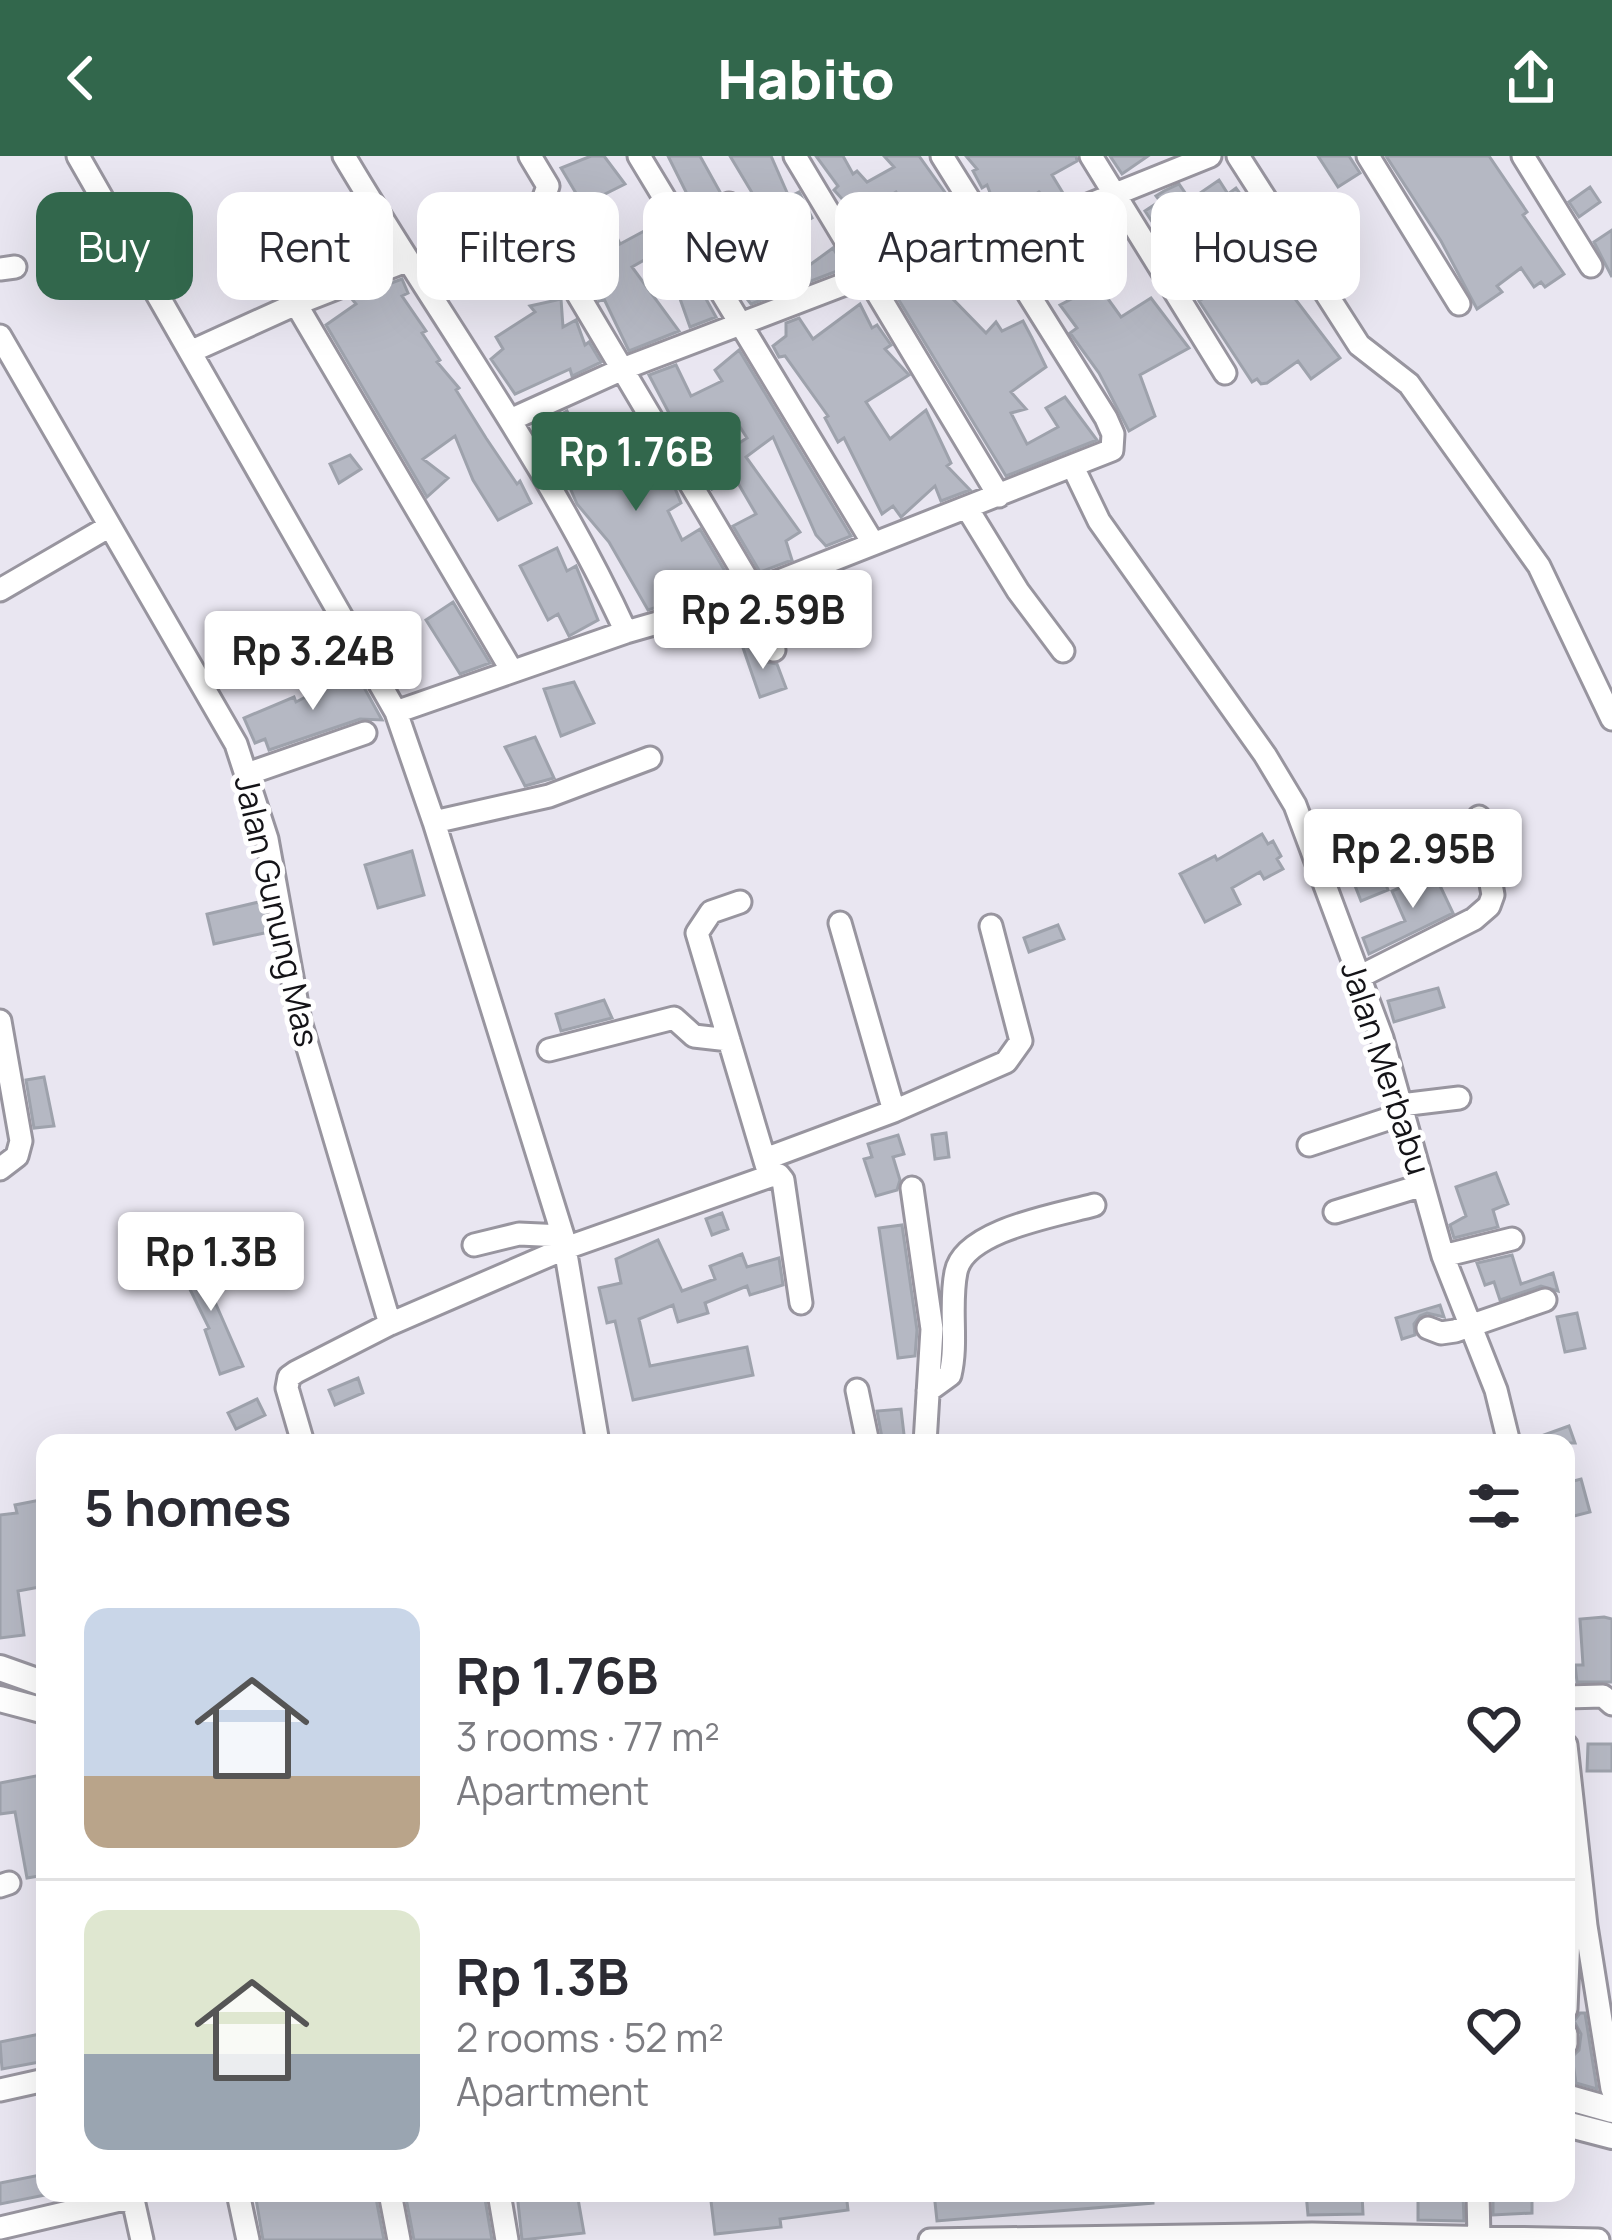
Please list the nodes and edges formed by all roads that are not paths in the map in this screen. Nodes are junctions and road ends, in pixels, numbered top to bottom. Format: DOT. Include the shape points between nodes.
graph roads {
  1 [pos="79,156"];
  2 [pos="344,156"];
  3 [pos="530,156"];
  4 [pos="639,156"];
  5 [pos="795,156"];
  6 [pos="942,156"];
  7 [pos="1091,156"];
  8 [pos="1210,156"];
  9 [pos="1238,156"];
  10 [pos="1368,156"];
  11 [pos="1522,156"];
  12 [pos="661,192"];
  13 [pos="964,192"];
  14 [pos="1114,192"];
  15 [pos="1123,192"];
  16 [pos="1127,213"];
  17 [pos="835,224"];
  18 [pos="406,261"];
  19 [pos="1591,266"];
  20 [pos="835,288"];
  21 [pos="725,300"];
  22 [pos="881,300"];
  23 [pos="1030,300"];
  24 [pos="296,304"];
  25 [pos="1459,304"];
  26 [pos="740,325"];
  27 [pos="0,336"];
  28 [pos="190,352"];
  29 [pos="625,368"];
  30 [pos="1225,373"];
  31 [pos="510,420"];
  32 [pos="1073,467"];
  33 [pos="999,496"];
  34 [pos="967,508"];
  35 [pos="110,526"];
  36 [pos="873,543"];
  37 [pos="753,589"];
  38 [pos="0,590"];
  39 [pos="713,607"];
  40 [pos="626,632"];
  41 [pos="774,650"];
  42 [pos="1063,651"];
  43 [pos="512,671"];
  44 [pos="396,712"];
  45 [pos="1612,719"];
  46 [pos="365,733"];
  47 [pos="650,758"];
  48 [pos="247,774"];
  49 [pos="1479,817"];
  50 [pos="434,822"];
  51 [pos="740,902"];
  52 [pos="840,923"];
  53 [pos="991,926"];
  54 [pos="1359,977"];
  55 [pos="0,1022"];
  56 [pos="729,1040"];
  57 [pos="549,1050"];
  58 [pos="1459,1098"];
  59 [pos="1402,1109"];
  60 [pos="895,1111"];
  61 [pos="1310,1145"];
  62 [pos="767,1168"];
  63 [pos="0,1169"];
  64 [pos="1423,1185"];
  65 [pos="912,1188"];
  66 [pos="1094,1204"];
  67 [pos="1335,1212"];
  68 [pos="1512,1239"];
  69 [pos="565,1242"];
  70 [pos="474,1245"];
  71 [pos="1443,1256"];
  72 [pos="1545,1300"];
  73 [pos="801,1303"];
  74 [pos="390,1324"];
  75 [pos="1470,1324"];
  76 [pos="1428,1328"];
  77 [pos="857,1390"];
  78 [pos="928,1391"];
  79 [pos="300,1434"];
  80 [pos="597,1434"];
  81 [pos="866,1434"];
  82 [pos="926,1434"];
  83 [pos="1507,1434"];
  84 [pos="0,1668"];
  85 [pos="36,1681"];
  86 [pos="1575,1697"];
  87 [pos="0,1700"];
  88 [pos="1612,1704"];
  89 [pos="36,1709"];
  90 [pos="1575,1874"];
  91 [pos="1578,1918"];
  92 [pos="1612,1923"];
  93 [pos="1575,1941"];
  94 [pos="36,2082"];
  95 [pos="1612,2089"];
  96 [pos="0,2090"];
  97 [pos="1575,2100"];
  98 [pos="1612,2110"];
  99 [pos="1575,2126"];
  100 [pos="1612,2136"];
  101 [pos="124,2202"];
  102 [pos="131,2202"];
  103 [pos="240,2202"];
  104 [pos="392,2202"];
  105 [pos="501,2202"];
  106 [pos="1478,2202"];
  107 [pos="0,2228"];
  108 [pos="37,2230"];
  109 [pos="1233,2237"];
  110 [pos="1312,2237"];
  111 [pos="958,2239"];
  112 [pos="1057,2239"];
  113 [pos="1148,2239"];
  114 [pos="1479,2239"];
  115 [pos="142,2240"];
  116 [pos="248,2240"];
  117 [pos="399,2240"];
  118 [pos="507,2240"];
  119 [pos="930,2240"];
  120 [pos="1598,2240"];
  1 -- 28 [label="street"];
  2 -- 18 [label="street"];
  3 -- 29 [label="street" via="548,186 536,223"];
  4 -- 12 [label="street"];
  5 -- 17 [label="street"];
  6 -- 13 [label="street"];
  7 -- 14 [label="street"];
  8 -- 15 [label="street"];
  9 -- 45 [label="street" via="1359,345 1409,384 1538,566"];
  10 -- 25 [label="street"];
  11 -- 19 [label="street"];
  16 -- 30 [label="street"];
  18 -- 24 [label="street"];
  18 -- 31 [label="street"];
  20 -- 26 [label="street"];
  21 -- 26 [label="street"];
  22 -- 33 [label="street"];
  23 -- 32 [label="street" via="1113,434 1112,451"];
  24 -- 28 [label="street"];
  24 -- 43 [label="street"];
  26 -- 29 [label="street"];
  26 -- 36 [label="street"];
  27 -- 35 [label="street, Jalan Gunung Mas"];
  28 -- 44 [label="street"];
  29 -- 31 [label="street"];
  29 -- 37 [label="street"];
  31 -- 40 [label="street"];
  32 -- 33 [label="street"];
  32 -- 54 [label="street, Jalan Merbabu" via="1099,520 1284,783"];
  33 -- 34 [label="street"];
  34 -- 36 [label="street"];
  34 -- 42 [label="street"];
  35 -- 38 [label="street"];
  35 -- 48 [label="street, Jalan Gunung Mas" via="220,712"];
  36 -- 37 [label="street"];
  37 -- 39 [label="street"];
  39 -- 40 [label="street"];
  39 -- 41 [label="street" via="760,623"];
  40 -- 43 [label="street"];
  43 -- 44 [label="street"];
  44 -- 50 [label="street"];
  46 -- 48 [label="street"];
  47 -- 50 [label="street" via="548,796"];
  48 -- 74 [label="street, Jalan Gunung Mas" via="300,1021"];
  49 -- 54 [label="street" via="1489,906"];
  50 -- 69 [label="street"];
  51 -- 56 [label="street" via="711,912 697,933"];
  52 -- 60 [label="street"];
  53 -- 60 [label="street" via="1021,1041 1015,1053"];
  54 -- 59 [label="street, Jalan Merbabu"];
  55 -- 63 [label="street" via="21,1141"];
  56 -- 57 [label="street" via="694,1036 674,1018"];
  56 -- 62 [label="street"];
  58 -- 59 [label="street"];
  59 -- 61 [label="street"];
  59 -- 64 [label="street, Jalan Merbabu"];
  60 -- 62 [label="street"];
  62 -- 69 [label="street"];
  62 -- 73 [label="street" via="783,1180"];
  64 -- 67 [label="street"];
  64 -- 71 [label="street, Jalan Merbabu"];
  65 -- 78 [label="street" via="932,1329"];
  66 -- 78 [label="street" via="1005,1230 964,1252 956,1269 950,1375"];
  68 -- 71 [label="street"];
  69 -- 70 [label="street" via="519,1234"];
  69 -- 74 [label="street"];
  69 -- 80 [label="street"];
  71 -- 75 [label="street, Jalan Merbabu"];
  72 -- 75 [label="street"];
  74 -- 79 [label="street" via="289,1377"];
  75 -- 76 [label="street" via="1441,1333"];
  75 -- 83 [label="street, Jalan Merbabu"];
  77 -- 81 [label="street"];
  78 -- 82 [label="street"];
  84 -- 85 [label="main road"];
  86 -- 88 [label="street" via="1603,1696"];
  87 -- 89 [label="main road"];
  90 -- 91 [label="street"];
  91 -- 92 [label="street"];
  91 -- 93 [label="street"];
  91 -- 95 [label="street"];
  94 -- 96 [label="street"];
  97 -- 98 [label="main road"];
  99 -- 100 [label="main road"];
  101 -- 108 [label="street"];
  102 -- 115 [label="street"];
  103 -- 116 [label="street"];
  104 -- 117 [label="street"];
  105 -- 118 [label="street"];
  106 -- 114 [label="street"];
  107 -- 108 [label="street"];
  109 -- 110 [label="street"];
  109 -- 113 [label="street"];
  110 -- 114 [label="street"];
  111 -- 112 [label="street"];
  111 -- 119 [label="street"];
  112 -- 113 [label="street"];
  114 -- 120 [label="street"];
}
